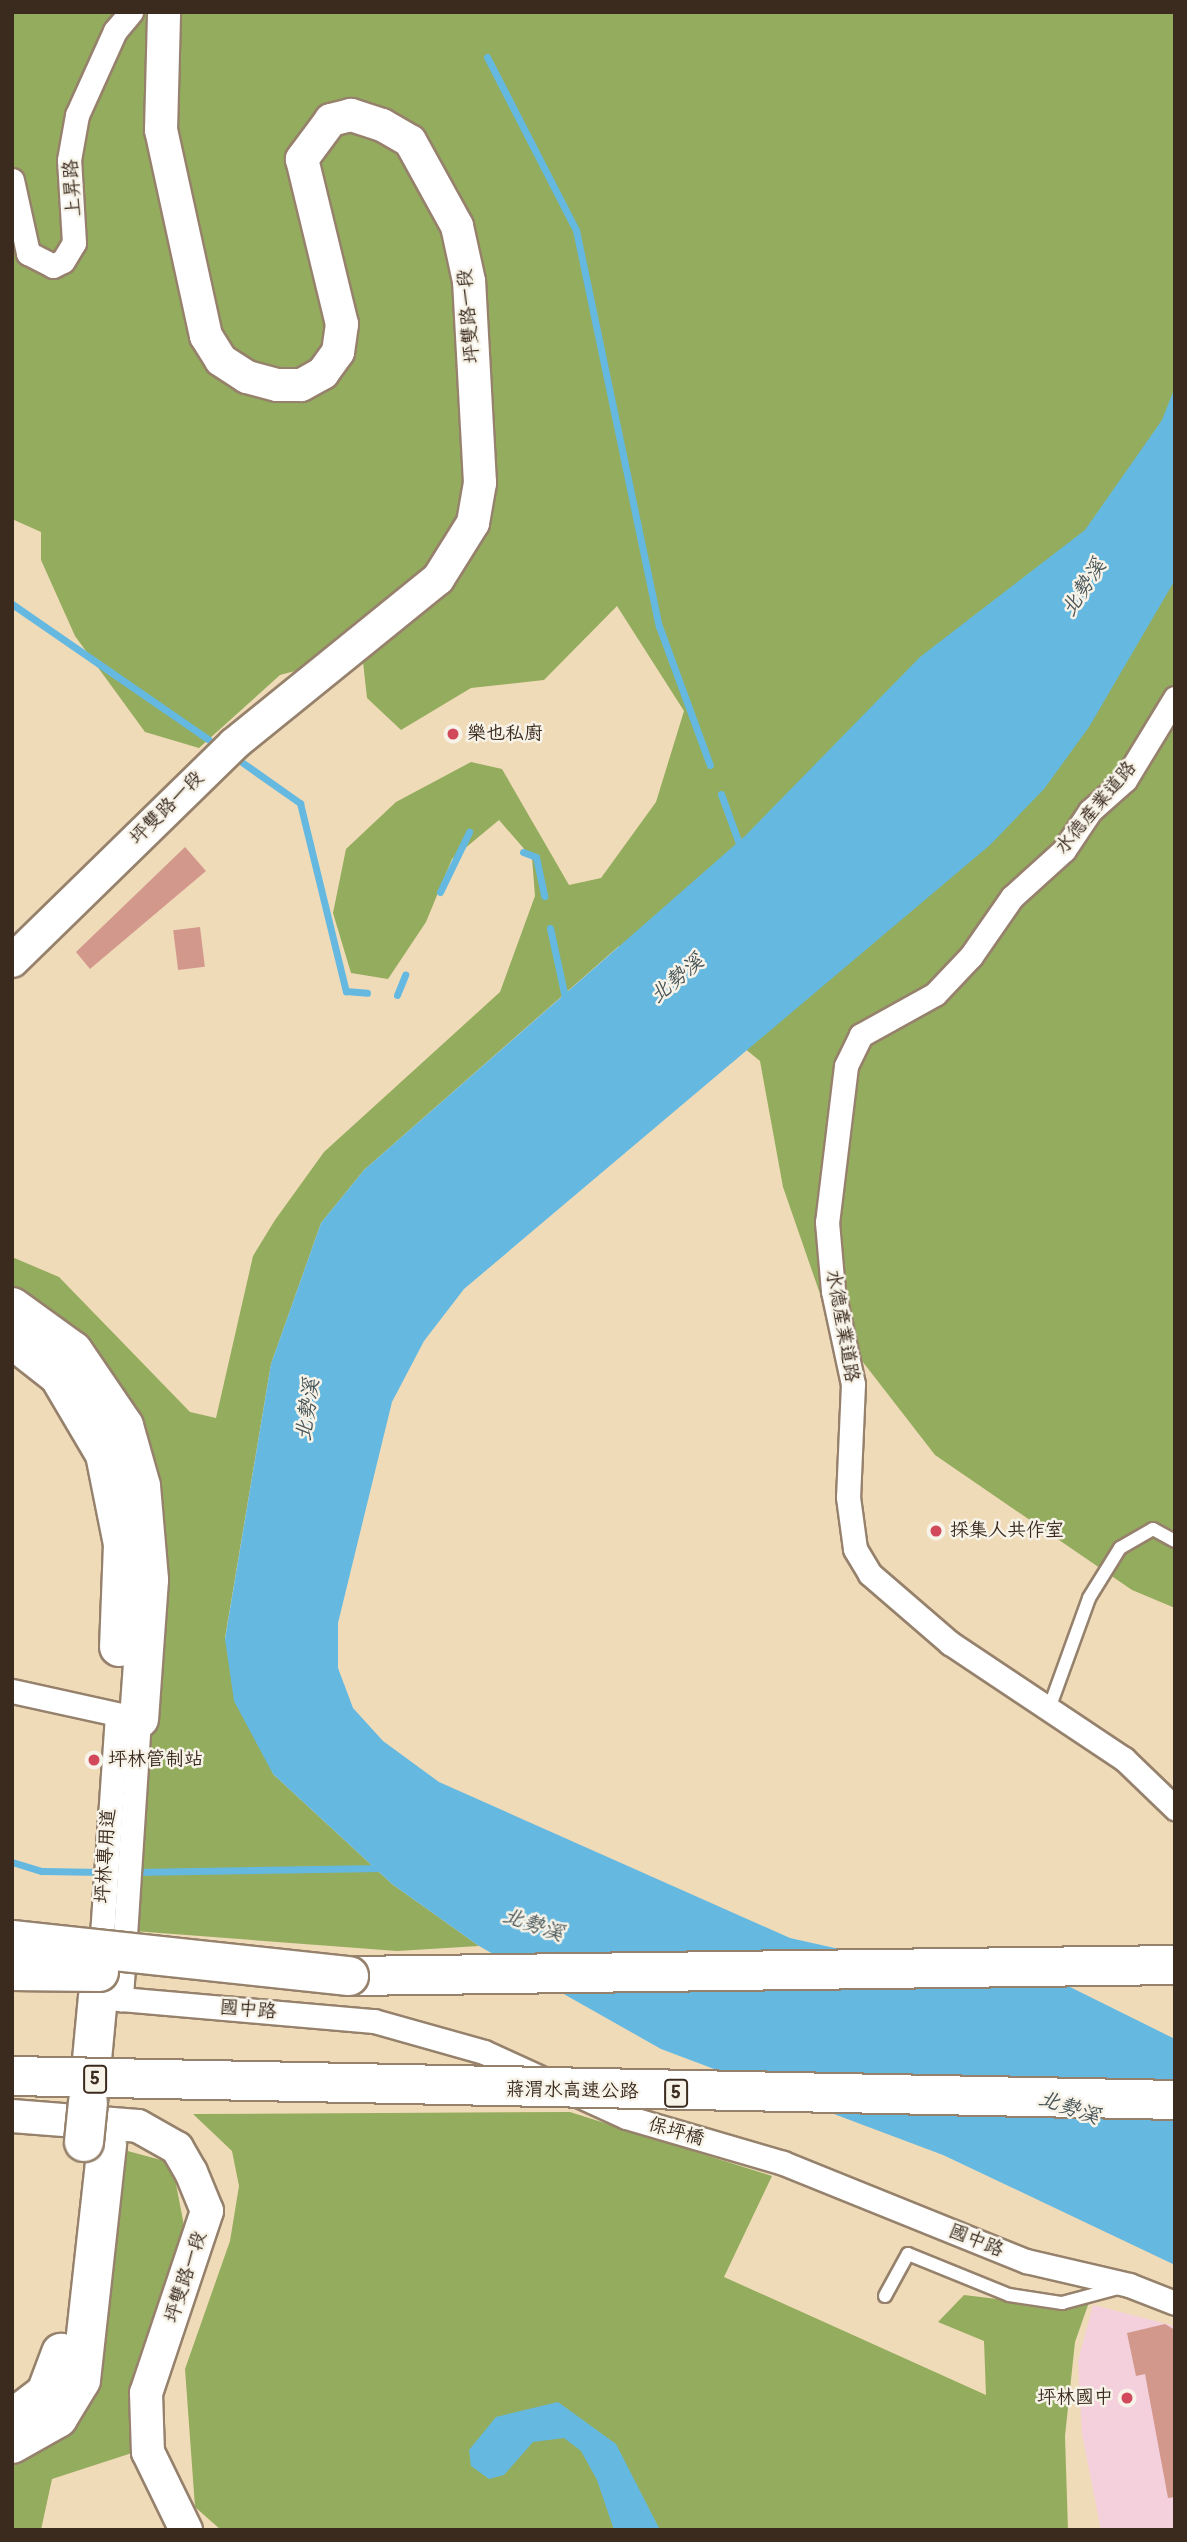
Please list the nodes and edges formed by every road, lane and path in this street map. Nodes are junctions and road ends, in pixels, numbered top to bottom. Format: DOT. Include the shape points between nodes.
graph roads {
  1 [pos="131,12"];
  2 [pos="164,12"];
  3 [pos="12,180"];
  4 [pos="1175,698"];
  5 [pos="12,961"];
  6 [pos="12,1307"];
  7 [pos="12,1339"];
  8 [pos="1175,1541"];
  9 [pos="12,1691"];
  10 [pos="1050,1706"];
  11 [pos="128,1717"];
  12 [pos="120,1806"];
  13 [pos="1175,1808"];
  14 [pos="12,1940"];
  15 [pos="1175,1965"];
  16 [pos="12,1970"];
  17 [pos="349,1976"];
  18 [pos="109,1998"];
  19 [pos="374,2021"];
  20 [pos="12,2076"];
  21 [pos="178,2082"];
  22 [pos="12,2088"];
  23 [pos="1175,2100"];
  24 [pos="12,2116"];
  25 [pos="95,2143"];
  26 [pos="783,2163"];
  27 [pos="1129,2285"];
  28 [pos="885,2296"];
  29 [pos="1175,2303"];
  30 [pos="12,2418"];
  31 [pos="12,2444"];
  32 [pos="186,2530"];
  1 -- 3 [label="street, 上昇路" via="115,30 77,115 69,160 74,243 63,261 53,266 28,253"];
  2 -- 5 [label="street, 坪雙路一段" via="161,130 206,336 221,360 247,377 277,385 301,385 323,373 338,352 342,324 302,159 331,120 351,115 382,125 410,141 457,226 470,281 480,483 473,523 438,579 224,753"];
  4 -- 10 [label="street, 水德產業道路" via="1125,780 1090,811 1064,850 1012,897 971,956 935,993 861,1035 846,1066 835,1143 827,1222 853,1384 848,1497 855,1549 870,1574 950,1643"];
  6 -- 11 [label="highway" via="73,1351 124,1426 141,1486 149,1580"];
  7 -- 11 [label="highway" via="59,1376 106,1454 123,1544"];
  8 -- 10 [label="lane" via="1153,1529 1120,1548 1089,1598"];
  9 -- 11 [label="street"];
  10 -- 13 [label="street, 水德產業道路" via="1124,1759"];
  11 -- 12 [label="street, 坪林專用道"];
  12 -- 18 [label="street, 坪林專用道" via="124,1934"];
  12 -- 18 [label="street, 坪林專用道" via="101,1935"];
  14 -- 17 [label="highway, bridge"];
  15 -- 17 [label="highway"];
  16 -- 17 [label="highway, bridge"];
  18 -- 19 [label="street, 國中路"];
  18 -- 25 [label="highway"];
  19 -- 26 [label="street, 保坪橋, bridge" via="484,2052 626,2117"];
  20 -- 21 [label="highway, 蔣渭水高速公路 / 5, bridge"];
  21 -- 22 [label="highway, bridge"];
  21 -- 23 [label="highway, 蔣渭水高速公路 / 5, bridge"];
  24 -- 32 [label="street, 坪雙路一段" via="138,2126 177,2148 191,2172 207,2211 146,2393 148,2452"];
  25 -- 30 [label="highway" via="57,2375 46,2393"];
  25 -- 31 [label="highway" via="81,2380 58,2418"];
  26 -- 27 [label="street, 國中路" via="1026,2261"];
  27 -- 28 [label="lane" via="1062,2303 1009,2295 908,2254"];
  27 -- 29 [label="street, 國中路"];
}
